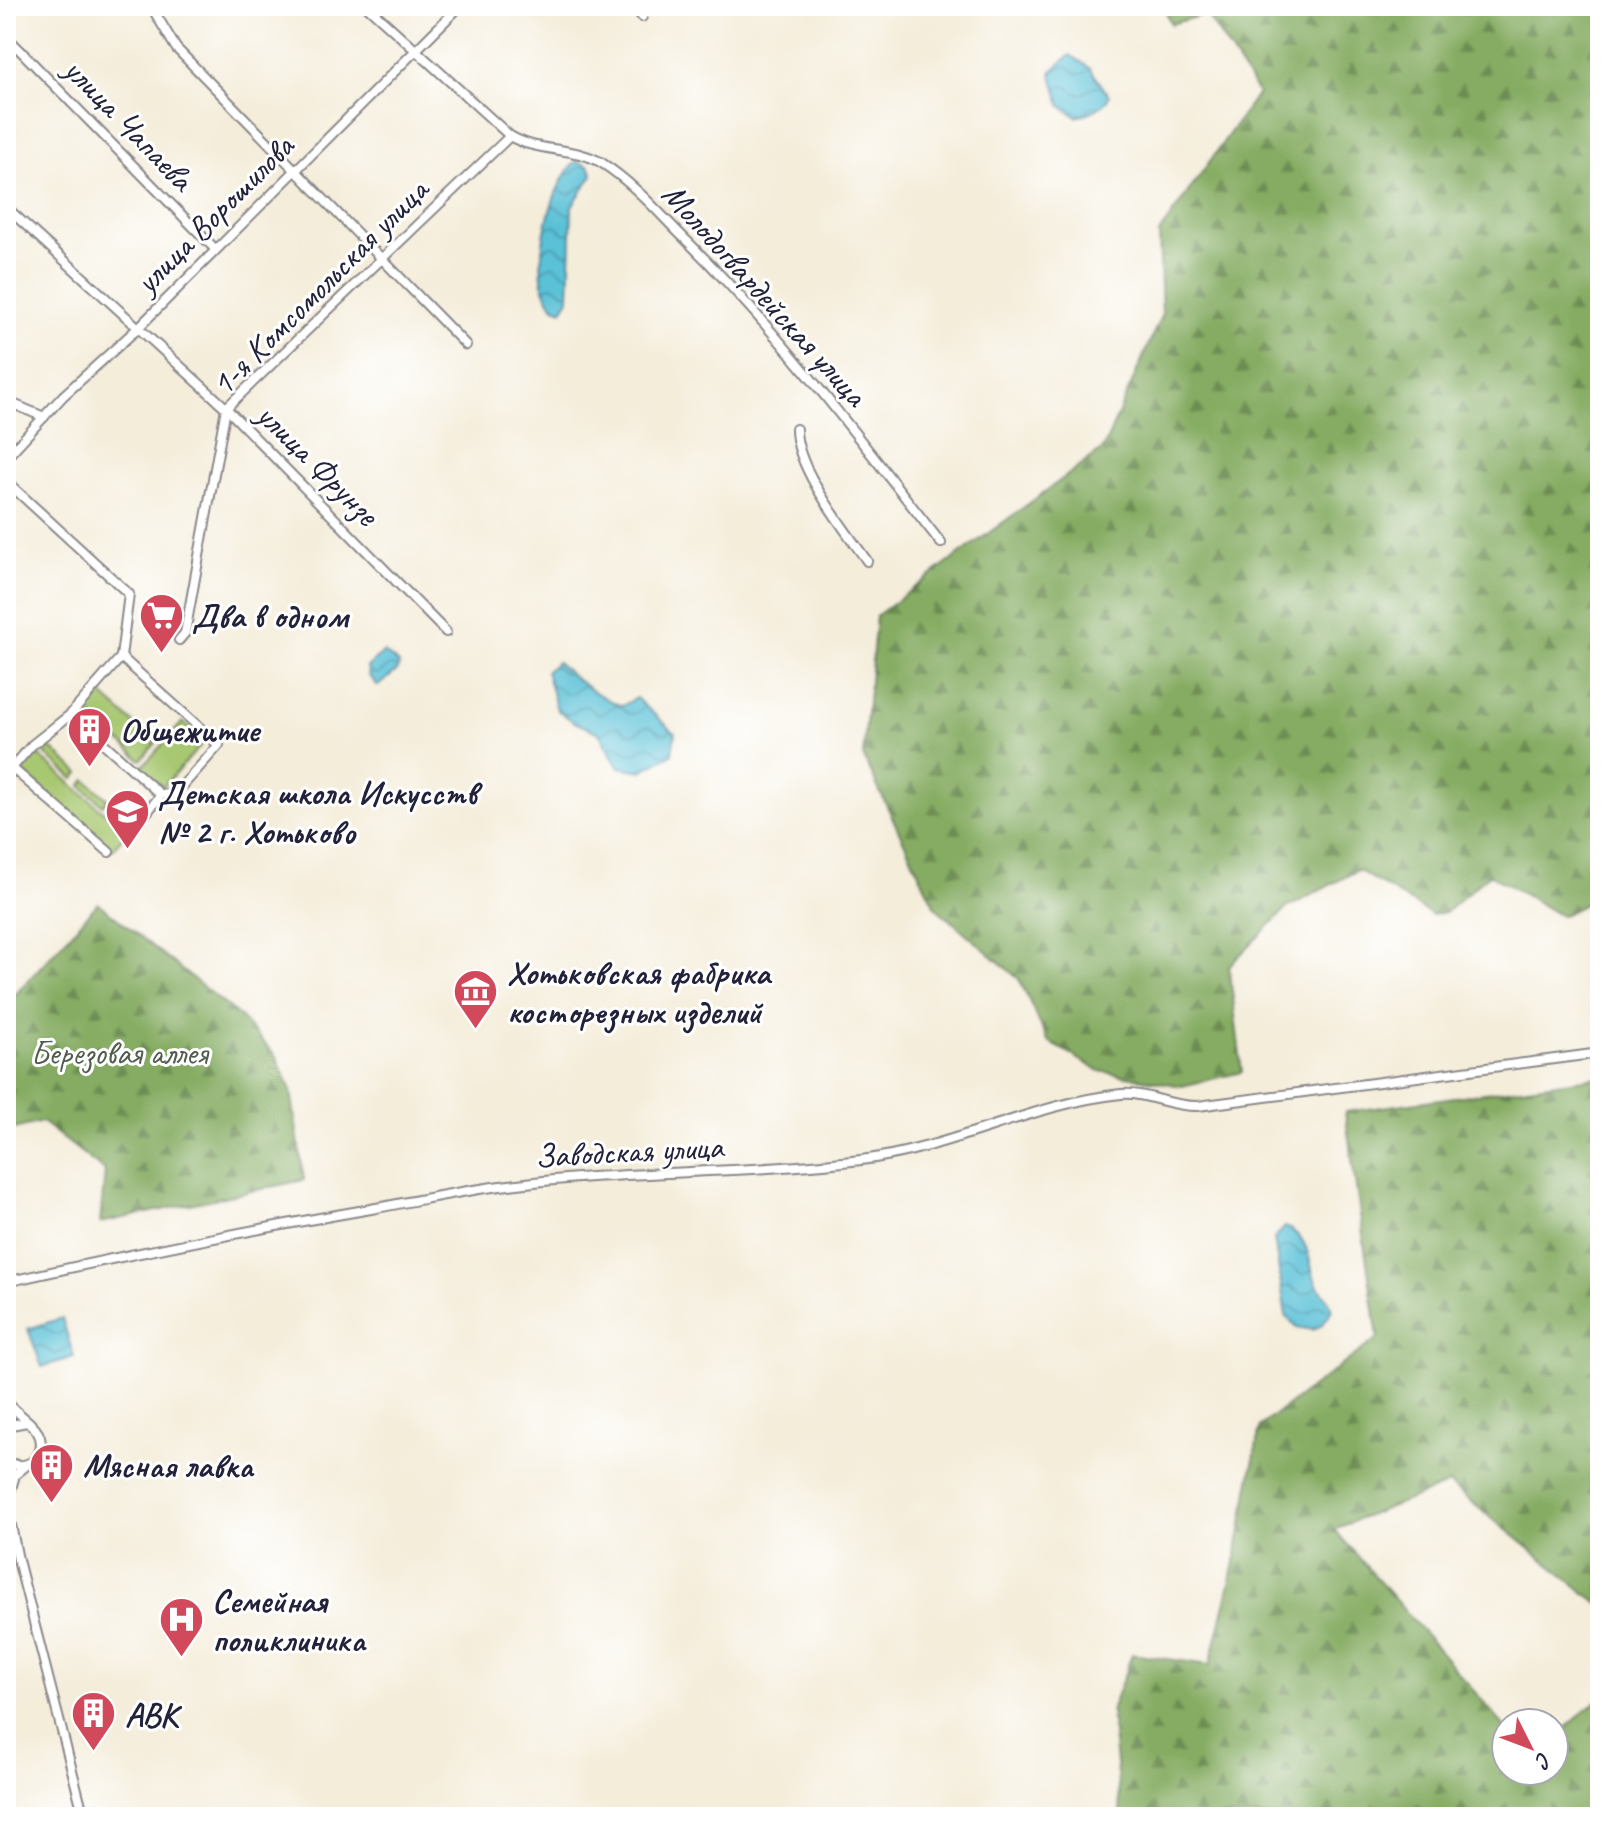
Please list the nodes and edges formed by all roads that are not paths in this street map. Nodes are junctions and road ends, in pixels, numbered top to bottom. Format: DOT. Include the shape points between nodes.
graph roads {
  1 [pos="151,6"];
  2 [pos="367,6"];
  3 [pos="460,6"];
  4 [pos="634,6"];
  5 [pos="642,17"];
  6 [pos="6,36"];
  7 [pos="417,48"];
  8 [pos="510,136"];
  9 [pos="296,168"];
  10 [pos="6,207"];
  11 [pos="215,249"];
  12 [pos="382,257"];
  13 [pos="138,328"];
  14 [pos="466,345"];
  15 [pos="6,401"];
  16 [pos="226,408"];
  17 [pos="44,417"];
  18 [pos="796,429"];
  19 [pos="6,458"];
  20 [pos="6,481"];
  21 [pos="941,543"];
  22 [pos="867,561"];
  23 [pos="446,632"];
  24 [pos="179,640"];
  25 [pos="121,657"];
  26 [pos="71,714"];
  27 [pos="9,765"];
  28 [pos="161,795"];
  29 [pos="134,828"];
  30 [pos="109,852"];
  31 [pos="1600,1053"];
  32 [pos="6,1282"];
  33 [pos="6,1403"];
  34 [pos="6,1426"];
  35 [pos="34,1426"];
  36 [pos="6,1461"];
  37 [pos="31,1463"];
  38 [pos="19,1466"];
  39 [pos="6,1468"];
  40 [pos="7,1506"];
  41 [pos="84,1817"];
  1 -- 9 [label="street" via="176,48"];
  2 -- 7 [label="street"];
  3 -- 7 [label="street, улица Ворошилова"];
  4 -- 5 [label="street"];
  6 -- 11 [label="street, улица Чапаева"];
  7 -- 8 [label="street"];
  7 -- 9 [label="street, улица Ворошилова"];
  8 -- 12 [label="street, 1-я Комсомольская улица"];
  8 -- 21 [label="street, Молодогвардейская улица" via="583,154 633,187 790,351"];
  9 -- 11 [label="street, улица Ворошилова"];
  9 -- 12 [label="street"];
  10 -- 13 [label="street, улица Фрунзе"];
  11 -- 13 [label="street, улица Ворошилова"];
  12 -- 14 [label="street"];
  12 -- 16 [label="street, 1-я Комсомольская улица"];
  13 -- 16 [label="street, улица Фрунзе"];
  13 -- 17 [label="street, улица Ворошилова"];
  15 -- 17 [label="street"];
  16 -- 23 [label="street, улица Фрунзе"];
  16 -- 24 [label="street, 1-я Комсомольская улица" via="185,633"];
  17 -- 19 [label="street, улица Ворошилова"];
  18 -- 22 [label="street" via="799,451"];
  20 -- 25 [label="street" via="129,594"];
  25 -- 26 [label="street"];
  25 -- 28 [label="street" via="219,745 176,793"];
  26 -- 27 [label="street"];
  26 -- 28 [label="street"];
  27 -- 30 [label="street"];
  28 -- 29 [label="street"];
  31 -- 32 [label="street, Заводская улица" via="1187,1107 1121,1094 860,1160 505,1185 303,1220"];
  33 -- 34 [label="street"];
  33 -- 35 [label="street"];
  34 -- 35 [label="street" via="20,1421"];
  35 -- 37 [label="street" via="42,1442"];
  36 -- 38 [label="street"];
  37 -- 38 [label="street"];
  37 -- 40 [label="street" via="15,1475"];
  38 -- 39 [label="street"];
  39 -- 40 [label="street"];
  40 -- 41 [label="street"];
}
